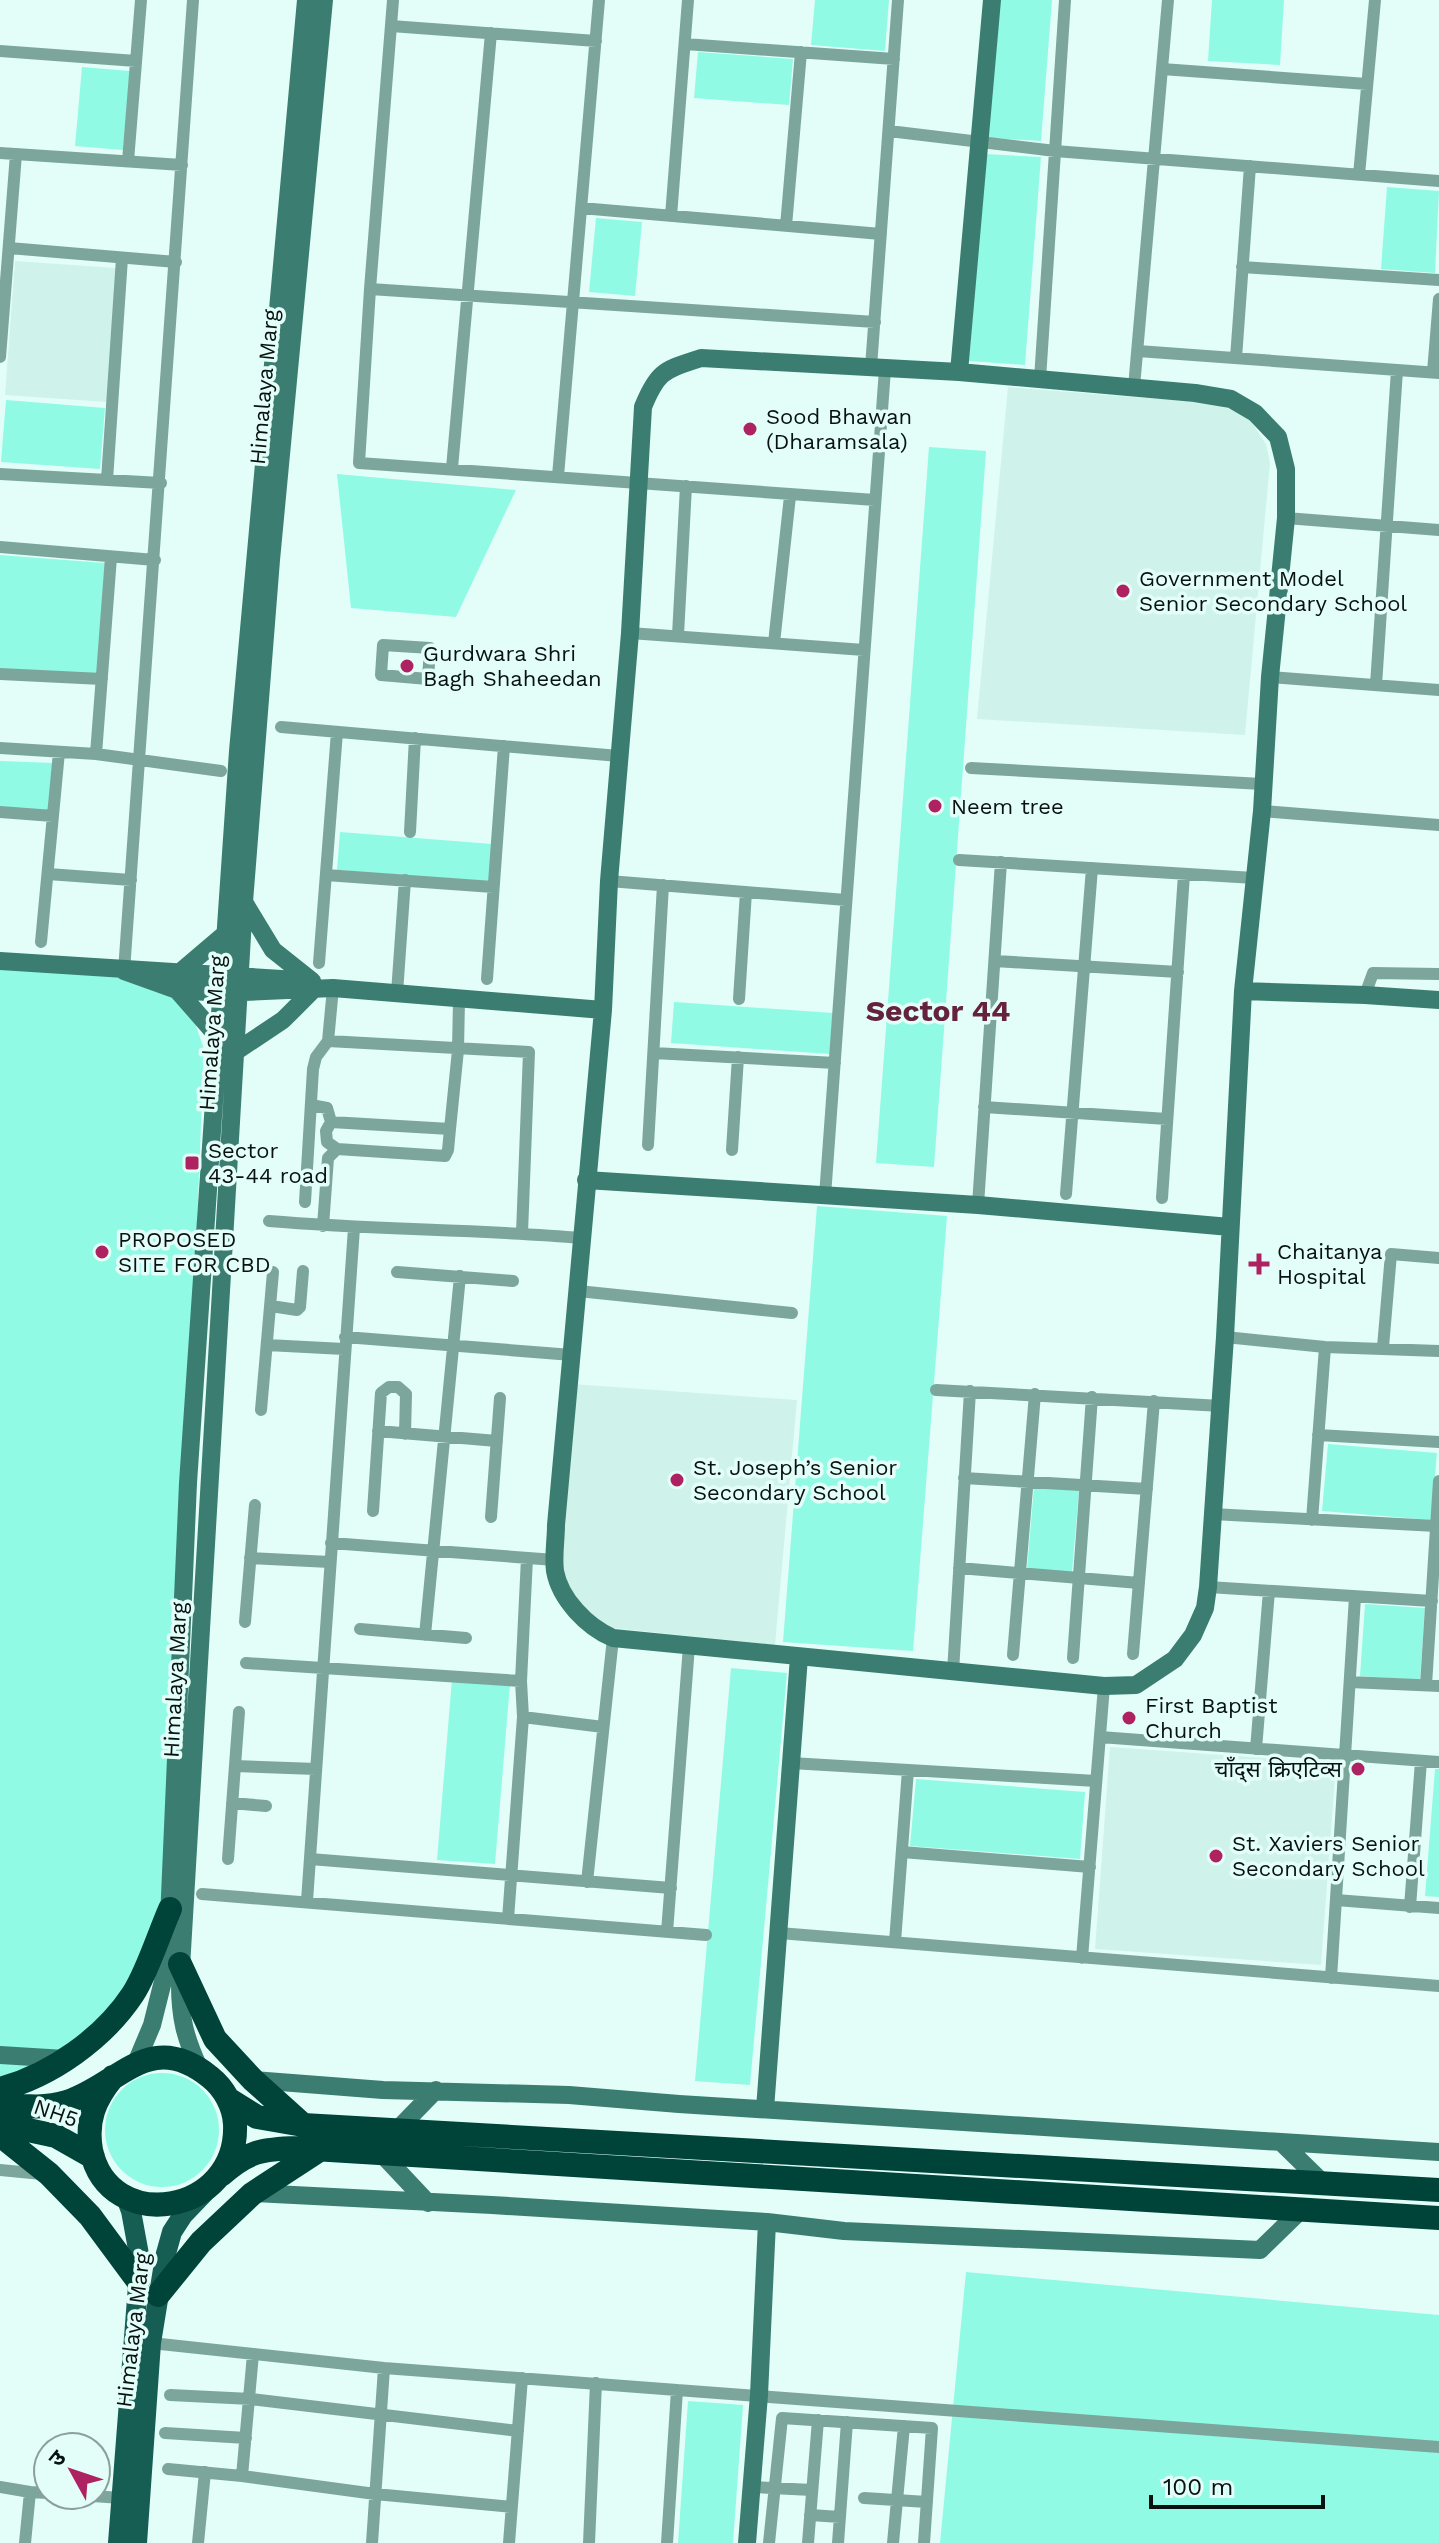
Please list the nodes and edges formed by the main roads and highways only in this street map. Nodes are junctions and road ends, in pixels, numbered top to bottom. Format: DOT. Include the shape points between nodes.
graph roads {
  1 [pos="170,1909"];
  2 [pos="180,1964"];
  3 [pos="113,2077"];
  4 [pos="0,2089"];
  5 [pos="228,2099"];
  6 [pos="0,2104"];
  7 [pos="0,2124"];
  8 [pos="303,2125"];
  9 [pos="0,2135"];
  10 [pos="321,2149"];
  11 [pos="93,2157"];
  12 [pos="216,2181"];
  13 [pos="1439,2190"];
  14 [pos="125,2195"];
  15 [pos="1439,2218"];
  16 [pos="148,2288"];
  17 [pos="118,2543"];
  18 [pos="137,2543"];
  1 -- 4 [label="highway" via="134,1994 87,2046 22,2084"];
  2 -- 8 [label="highway" via="215,2039"];
  3 -- 5 [label="highway, NH5" via="136,2063 179,2060 216,2081"];
  3 -- 6 [label="highway, NH5" via="52,2106"];
  3 -- 11 [label="highway, NH5" via="91,2114"];
  5 -- 8 [label="highway" via="257,2117"];
  5 -- 12 [label="highway" via="235,2138 231,2157"];
  7 -- 11 [label="highway, NH5 / NH5" via="56,2136"];
  8 -- 13 [label="highway"];
  9 -- 16 [label="highway" via="90,2216"];
  10 -- 12 [label="highway" via="252,2152"];
  10 -- 15 [label="highway"];
  10 -- 16 [label="highway" via="254,2193"];
  11 -- 14 [label="highway, NH5" via="105,2179"];
  12 -- 14 [label="highway" via="176,2204 150,2204"];
  12 -- 16 [label="main road, Himalaya Marg" via="172,2232"];
  14 -- 16 [label="main road, Himalaya Marg"];
  16 -- 17 [label="main road, Himalaya Marg"];
  16 -- 18 [label="main road, Himalaya Marg" via="151,2343"];
}
